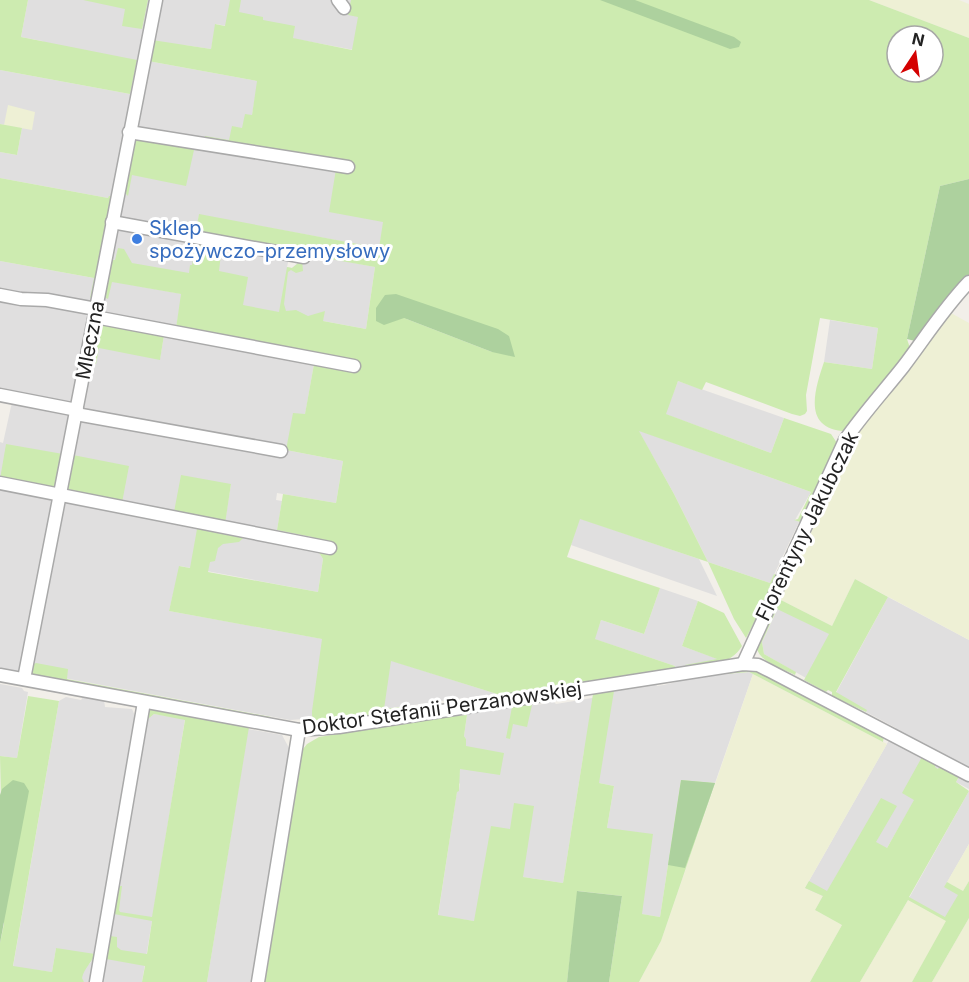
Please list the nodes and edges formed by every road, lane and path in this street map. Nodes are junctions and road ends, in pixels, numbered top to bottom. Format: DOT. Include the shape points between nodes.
graph roads {
  1 [pos="156,0"];
  2 [pos="129,132"];
  3 [pos="348,167"];
  4 [pos="112,222"];
  5 [pos="304,257"];
  6 [pos="969,282"];
  7 [pos="0,296"];
  8 [pos="95,313"];
  9 [pos="354,366"];
  10 [pos="0,395"];
  11 [pos="76,412"];
  12 [pos="281,451"];
  13 [pos="0,483"];
  14 [pos="60,494"];
  15 [pos="330,548"];
  16 [pos="743,664"];
  17 [pos="0,675"];
  18 [pos="24,679"];
  19 [pos="144,702"];
  20 [pos="299,730"];
  21 [pos="969,775"];
  22 [pos="96,982"];
  23 [pos="258,982"];
  1 -- 2 [label="street, Mleczna"];
  2 -- 3 [label="street"];
  2 -- 4 [label="street, Mleczna"];
  4 -- 5 [label="street"];
  4 -- 8 [label="street, Mleczna"];
  6 -- 16 [label="street, Florentyny Jakubczak" via="845,440"];
  7 -- 8 [label="street" via="47,300"];
  8 -- 9 [label="street"];
  8 -- 11 [label="street, Mleczna"];
  10 -- 11 [label="street"];
  11 -- 12 [label="street"];
  11 -- 14 [label="street, Mleczna"];
  13 -- 14 [label="street"];
  14 -- 15 [label="street"];
  14 -- 18 [label="street, Mleczna"];
  16 -- 20 [label="street, Doktor Stefanii Perzanowskiej"];
  16 -- 21 [label="street" via="770,670"];
  17 -- 18 [label="street, Doktor Stefanii Perzanowskiej"];
  18 -- 19 [label="street, Doktor Stefanii Perzanowskiej"];
  19 -- 20 [label="street, Doktor Stefanii Perzanowskiej"];
  19 -- 22 [label="street"];
  20 -- 23 [label="street"];
}
